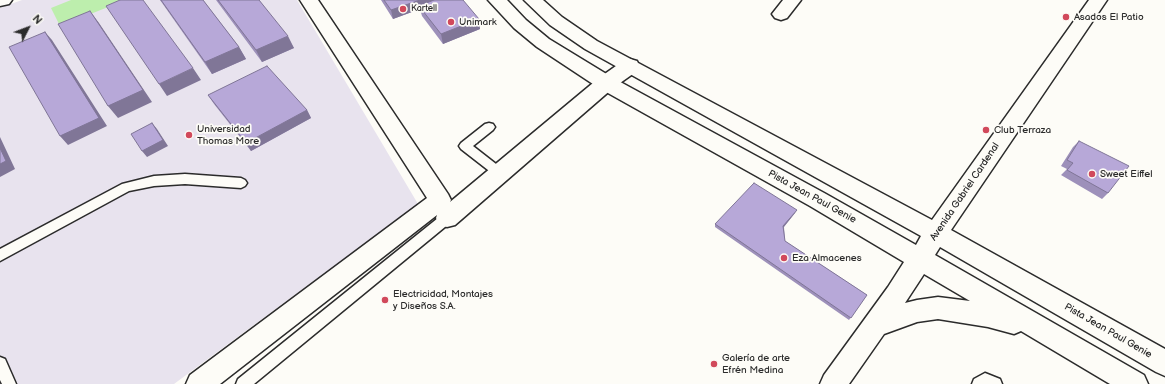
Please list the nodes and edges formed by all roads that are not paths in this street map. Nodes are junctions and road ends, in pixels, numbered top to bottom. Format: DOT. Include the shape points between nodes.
graph roads {
  1 [pos="3,0"];
  2 [pos="309,0"];
  3 [pos="496,0"];
  4 [pos="533,0"];
  5 [pos="792,0"];
  6 [pos="1098,0"];
  7 [pos="0,1"];
  8 [pos="781,14"];
  9 [pos="630,66"];
  10 [pos="606,83"];
  11 [pos="489,127"];
  12 [pos="500,174"];
  13 [pos="241,184"];
  14 [pos="447,218"];
  15 [pos="936,233"];
  16 [pos="0,255"];
  17 [pos="920,258"];
  18 [pos="875,325"];
  19 [pos="1049,334"];
  20 [pos="1165,363"];
  21 [pos="0,364"];
  22 [pos="8,384"];
  23 [pos="199,384"];
  24 [pos="243,384"];
  25 [pos="833,384"];
  26 [pos="979,384"];
  27 [pos="995,384"];
  28 [pos="1135,384"];
  1 -- 7 [label="street"];
  2 -- 23 [label="street" via="440,200"];
  3 -- 10 [label="street, Pista Jean Paul Genie" via="543,43"];
  4 -- 9 [label="street, Pista Jean Paul Genie" via="556,21 591,45"];
  5 -- 8 [label="street"];
  6 -- 15 [label="street, Avenida Gabriel Cardenal"];
  9 -- 10 [label="street"];
  9 -- 15 [label="street, Pista Jean Paul Genie"];
  10 -- 12 [label="street"];
  10 -- 17 [label="street, Pista Jean Paul Genie"];
  11 -- 12 [label="lane" via="465,146"];
  12 -- 14 [label="street"];
  13 -- 16 [label="lane" via="185,179 154,181 126,187"];
  14 -- 24 [label="lane"];
  15 -- 17 [label="street, Avenida Gabriel Cardenal"];
  15 -- 20 [label="street, Pista Jean Paul Genie"];
  17 -- 18 [label="street, Avenida Gabriel Cardenal"];
  17 -- 19 [label="street, Pista Jean Paul Genie"];
  18 -- 19 [label="street" via="917,311 938,308 988,315"];
  18 -- 25 [label="street, Avenida Gabriel Cardenal"];
  19 -- 28 [label="street, Pista Jean Paul Genie"];
  21 -- 22 [label="lane"];
  26 -- 27 [label="lane" via="985,380"];
}
